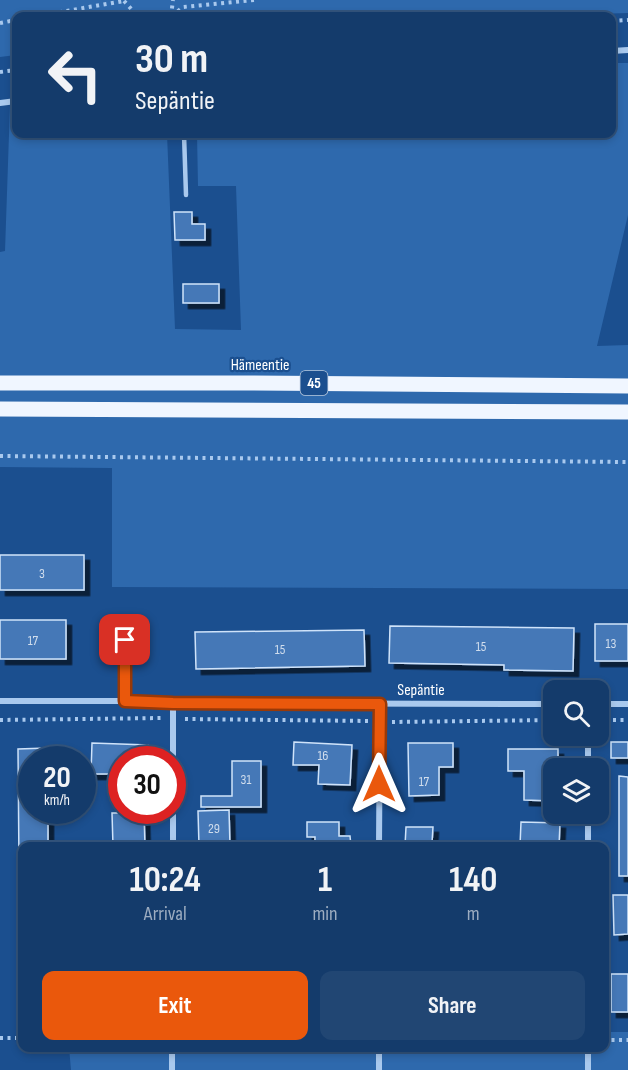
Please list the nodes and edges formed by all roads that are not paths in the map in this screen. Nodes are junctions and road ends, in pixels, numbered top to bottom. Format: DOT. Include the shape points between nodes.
graph roads {
  1 [pos="183,138"];
  2 [pos="186,195"];
  3 [pos="0,383"];
  4 [pos="628,386"];
  5 [pos="0,409"];
  6 [pos="628,412"];
  7 [pos="125,640"];
  8 [pos="0,701"];
  9 [pos="125,701"];
  10 [pos="173,703"];
  11 [pos="380,704"];
  12 [pos="543,704"];
  13 [pos="609,704"];
  14 [pos="628,704"];
  15 [pos="588,824"];
  16 [pos="173,842"];
  17 [pos="379,842"];
  18 [pos="588,842"];
  19 [pos="172,1052"];
  20 [pos="379,1052"];
  21 [pos="588,1052"];
  22 [pos="172,1070"];
  23 [pos="379,1070"];
  24 [pos="588,1070"];
  1 -- 2 [label="lane"];
  3 -- 4 [label="main road, Hämeentie / 45"];
  5 -- 6 [label="main road, 45"];
  7 -- 9 [label="lane"];
  8 -- 9 [label="street, Sepäntie"];
  9 -- 10 [label="street, Sepäntie"];
  10 -- 11 [label="street, Sepäntie"];
  10 -- 16 [label="street"];
  11 -- 12 [label="street, Sepäntie"];
  11 -- 17 [label="street"];
  13 -- 14 [label="street"];
  15 -- 18 [label="street"];
  19 -- 22 [label="street"];
  20 -- 23 [label="street"];
  21 -- 24 [label="street"];
}
